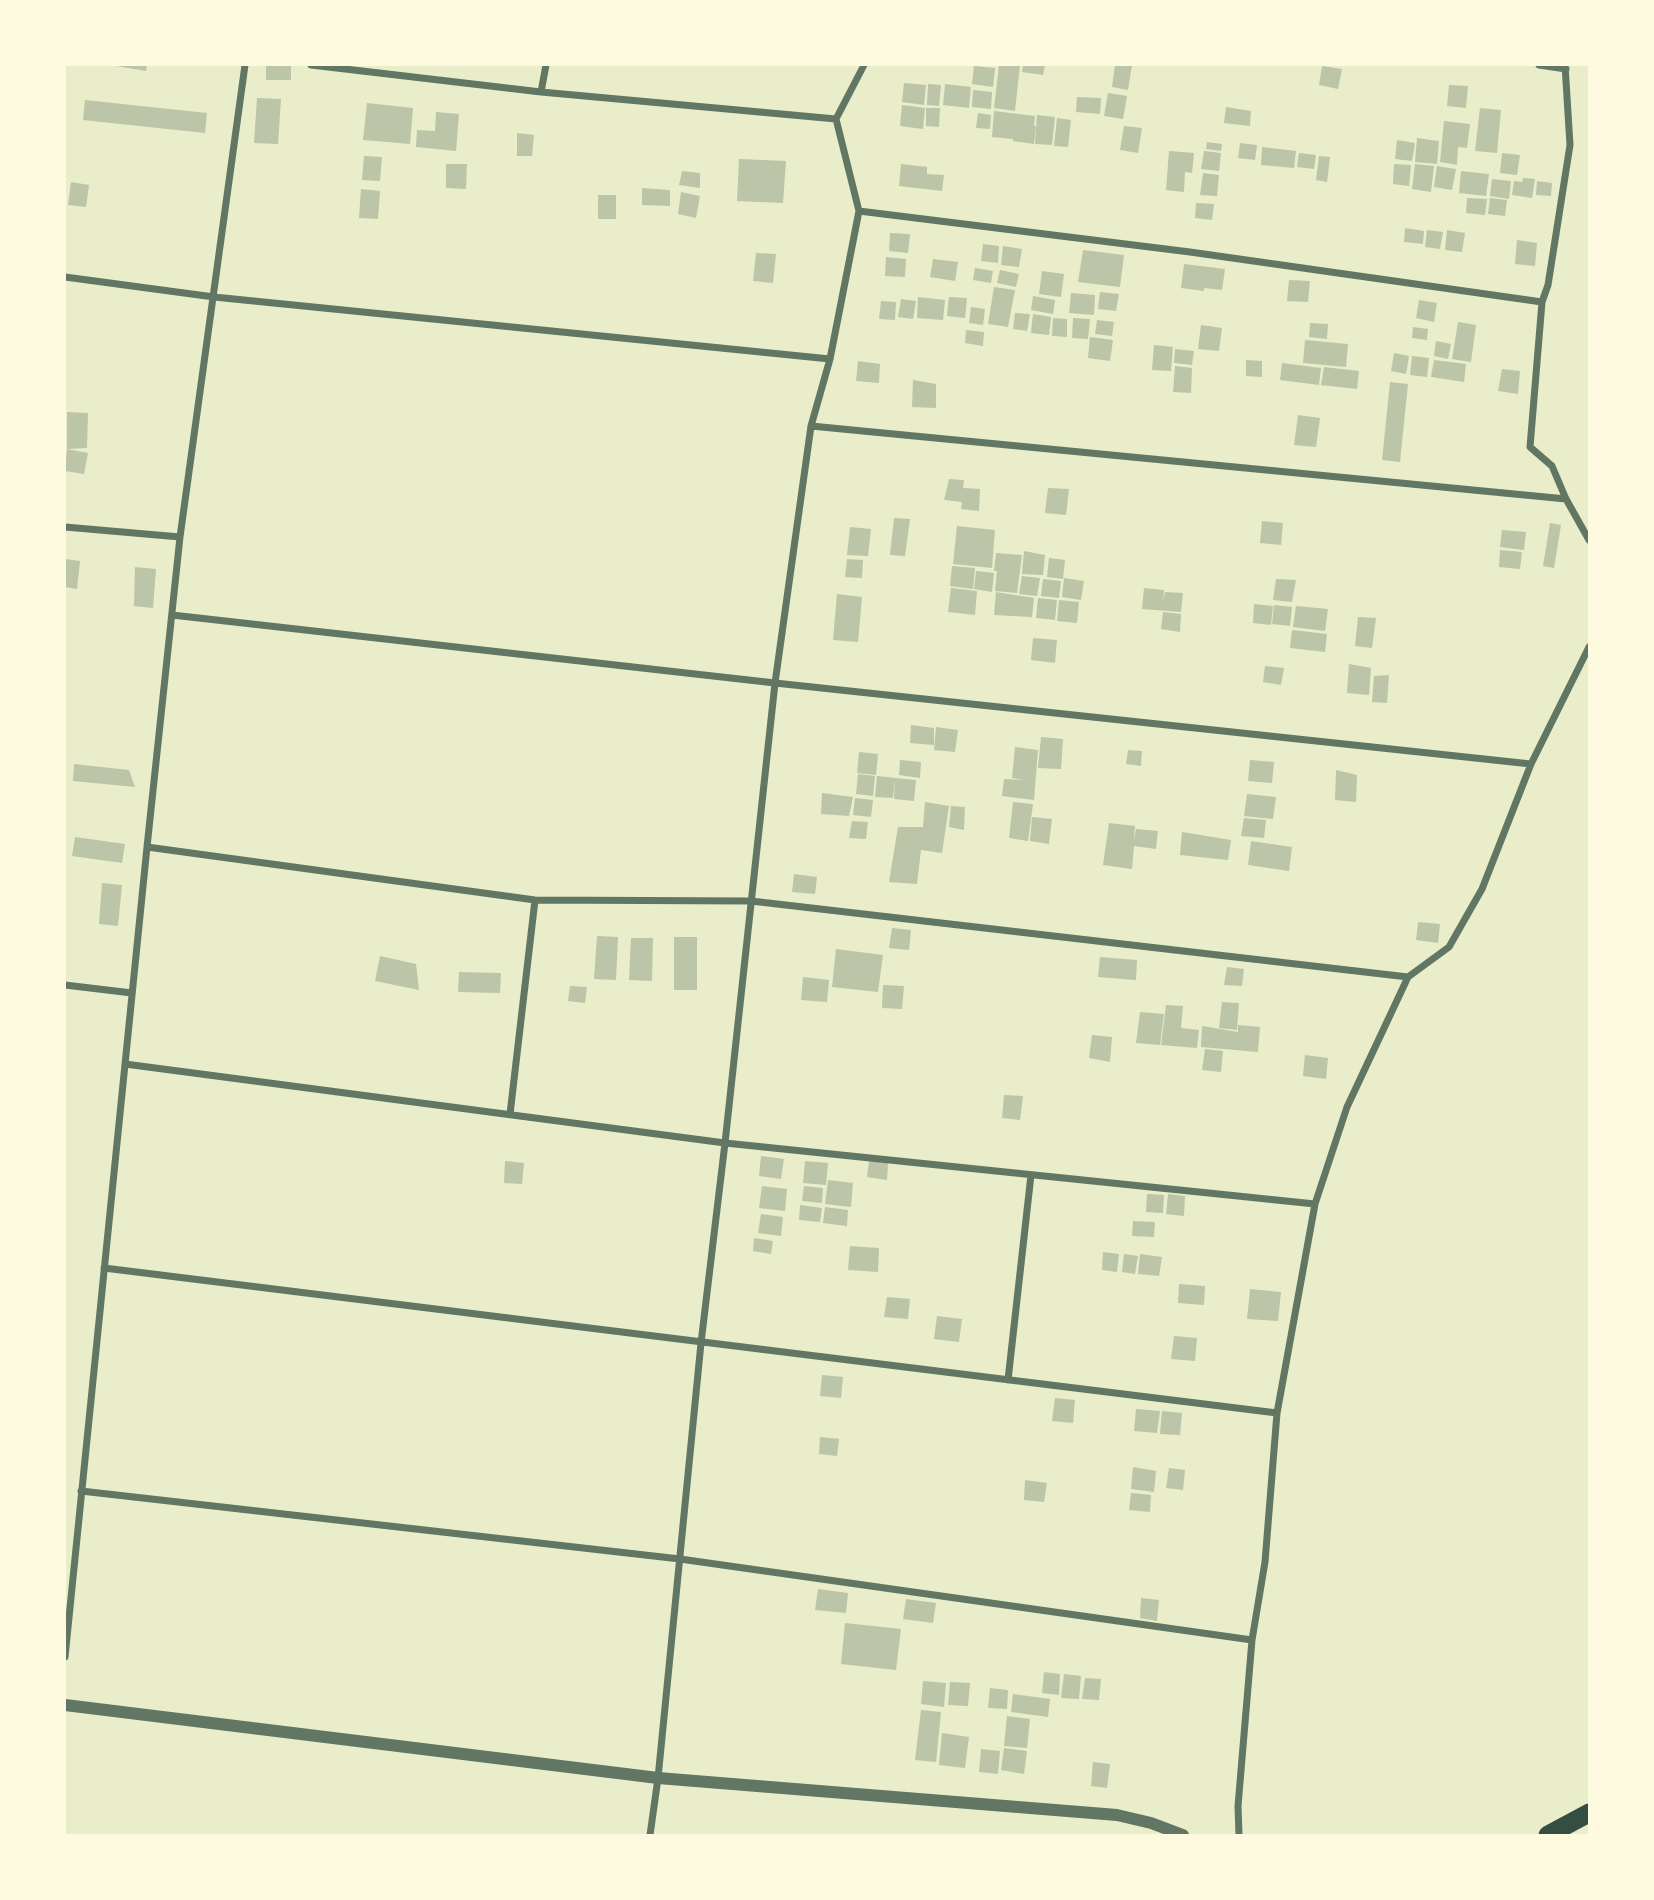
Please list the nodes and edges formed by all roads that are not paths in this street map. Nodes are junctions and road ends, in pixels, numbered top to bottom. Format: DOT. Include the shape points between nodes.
graph roads {
  1 [pos="245,65"];
  2 [pos="311,65"];
  3 [pos="545,65"];
  4 [pos="864,65"];
  5 [pos="1539,65"];
  6 [pos="1565,67"];
  7 [pos="541,92"];
  8 [pos="836,119"];
  9 [pos="859,211"];
  10 [pos="65,278"];
  11 [pos="214,297"];
  12 [pos="1542,302"];
  13 [pos="830,359"];
  14 [pos="811,426"];
  15 [pos="1566,499"];
  16 [pos="65,527"];
  17 [pos="180,537"];
  18 [pos="1589,540"];
  19 [pos="172,615"];
  20 [pos="1589,647"];
  21 [pos="775,683"];
  22 [pos="1531,764"];
  23 [pos="147,847"];
  24 [pos="535,900"];
  25 [pos="751,901"];
  26 [pos="1408,977"];
  27 [pos="65,985"];
  28 [pos="132,993"];
  29 [pos="125,1064"];
  30 [pos="510,1114"];
  31 [pos="725,1143"];
  32 [pos="1031,1175"];
  33 [pos="1315,1204"];
  34 [pos="104,1268"];
  35 [pos="701,1343"];
  36 [pos="1008,1380"];
  37 [pos="1277,1413"];
  38 [pos="81,1491"];
  39 [pos="680,1559"];
  40 [pos="1252,1640"];
  41 [pos="65,1657"];
  42 [pos="65,1705"];
  43 [pos="658,1778"];
  44 [pos="1589,1813"];
  45 [pos="650,1835"];
  46 [pos="1183,1835"];
  47 [pos="1239,1835"];
  48 [pos="1548,1835"];
  1 -- 11 [label="street"];
  2 -- 7 [label="street"];
  3 -- 7 [label="street"];
  4 -- 8 [label="street"];
  5 -- 6 [label="street"];
  6 -- 12 [label="street" via="1570,145"];
  7 -- 8 [label="street"];
  8 -- 9 [label="street"];
  9 -- 12 [label="street" via="1190,251"];
  9 -- 13 [label="street"];
  10 -- 11 [label="street"];
  11 -- 13 [label="street"];
  11 -- 17 [label="street"];
  12 -- 15 [label="street" via="1530,447 1552,466"];
  13 -- 14 [label="street"];
  14 -- 15 [label="street"];
  14 -- 21 [label="street"];
  15 -- 18 [label="street"];
  16 -- 17 [label="street"];
  17 -- 19 [label="street"];
  19 -- 21 [label="street"];
  19 -- 23 [label="street"];
  20 -- 22 [label="street"];
  21 -- 22 [label="street"];
  21 -- 25 [label="street"];
  22 -- 26 [label="street" via="1482,889 1449,947"];
  23 -- 24 [label="street"];
  23 -- 28 [label="street"];
  24 -- 25 [label="street"];
  24 -- 30 [label="street"];
  25 -- 26 [label="street"];
  25 -- 31 [label="street"];
  26 -- 33 [label="street" via="1347,1107"];
  27 -- 28 [label="street"];
  28 -- 29 [label="street"];
  29 -- 30 [label="street"];
  29 -- 34 [label="street"];
  30 -- 31 [label="street"];
  31 -- 32 [label="street"];
  31 -- 35 [label="street"];
  32 -- 33 [label="street"];
  32 -- 36 [label="street"];
  33 -- 37 [label="street"];
  34 -- 35 [label="street"];
  34 -- 38 [label="street"];
  35 -- 36 [label="street"];
  35 -- 39 [label="street"];
  36 -- 37 [label="street"];
  37 -- 40 [label="street" via="1265,1562"];
  38 -- 39 [label="street"];
  38 -- 41 [label="street"];
  39 -- 40 [label="street"];
  39 -- 43 [label="street"];
  40 -- 47 [label="street"];
  42 -- 43 [label="street"];
  43 -- 45 [label="street"];
  43 -- 46 [label="street" via="1117,1815"];
  44 -- 48 [label="highway"];
}
